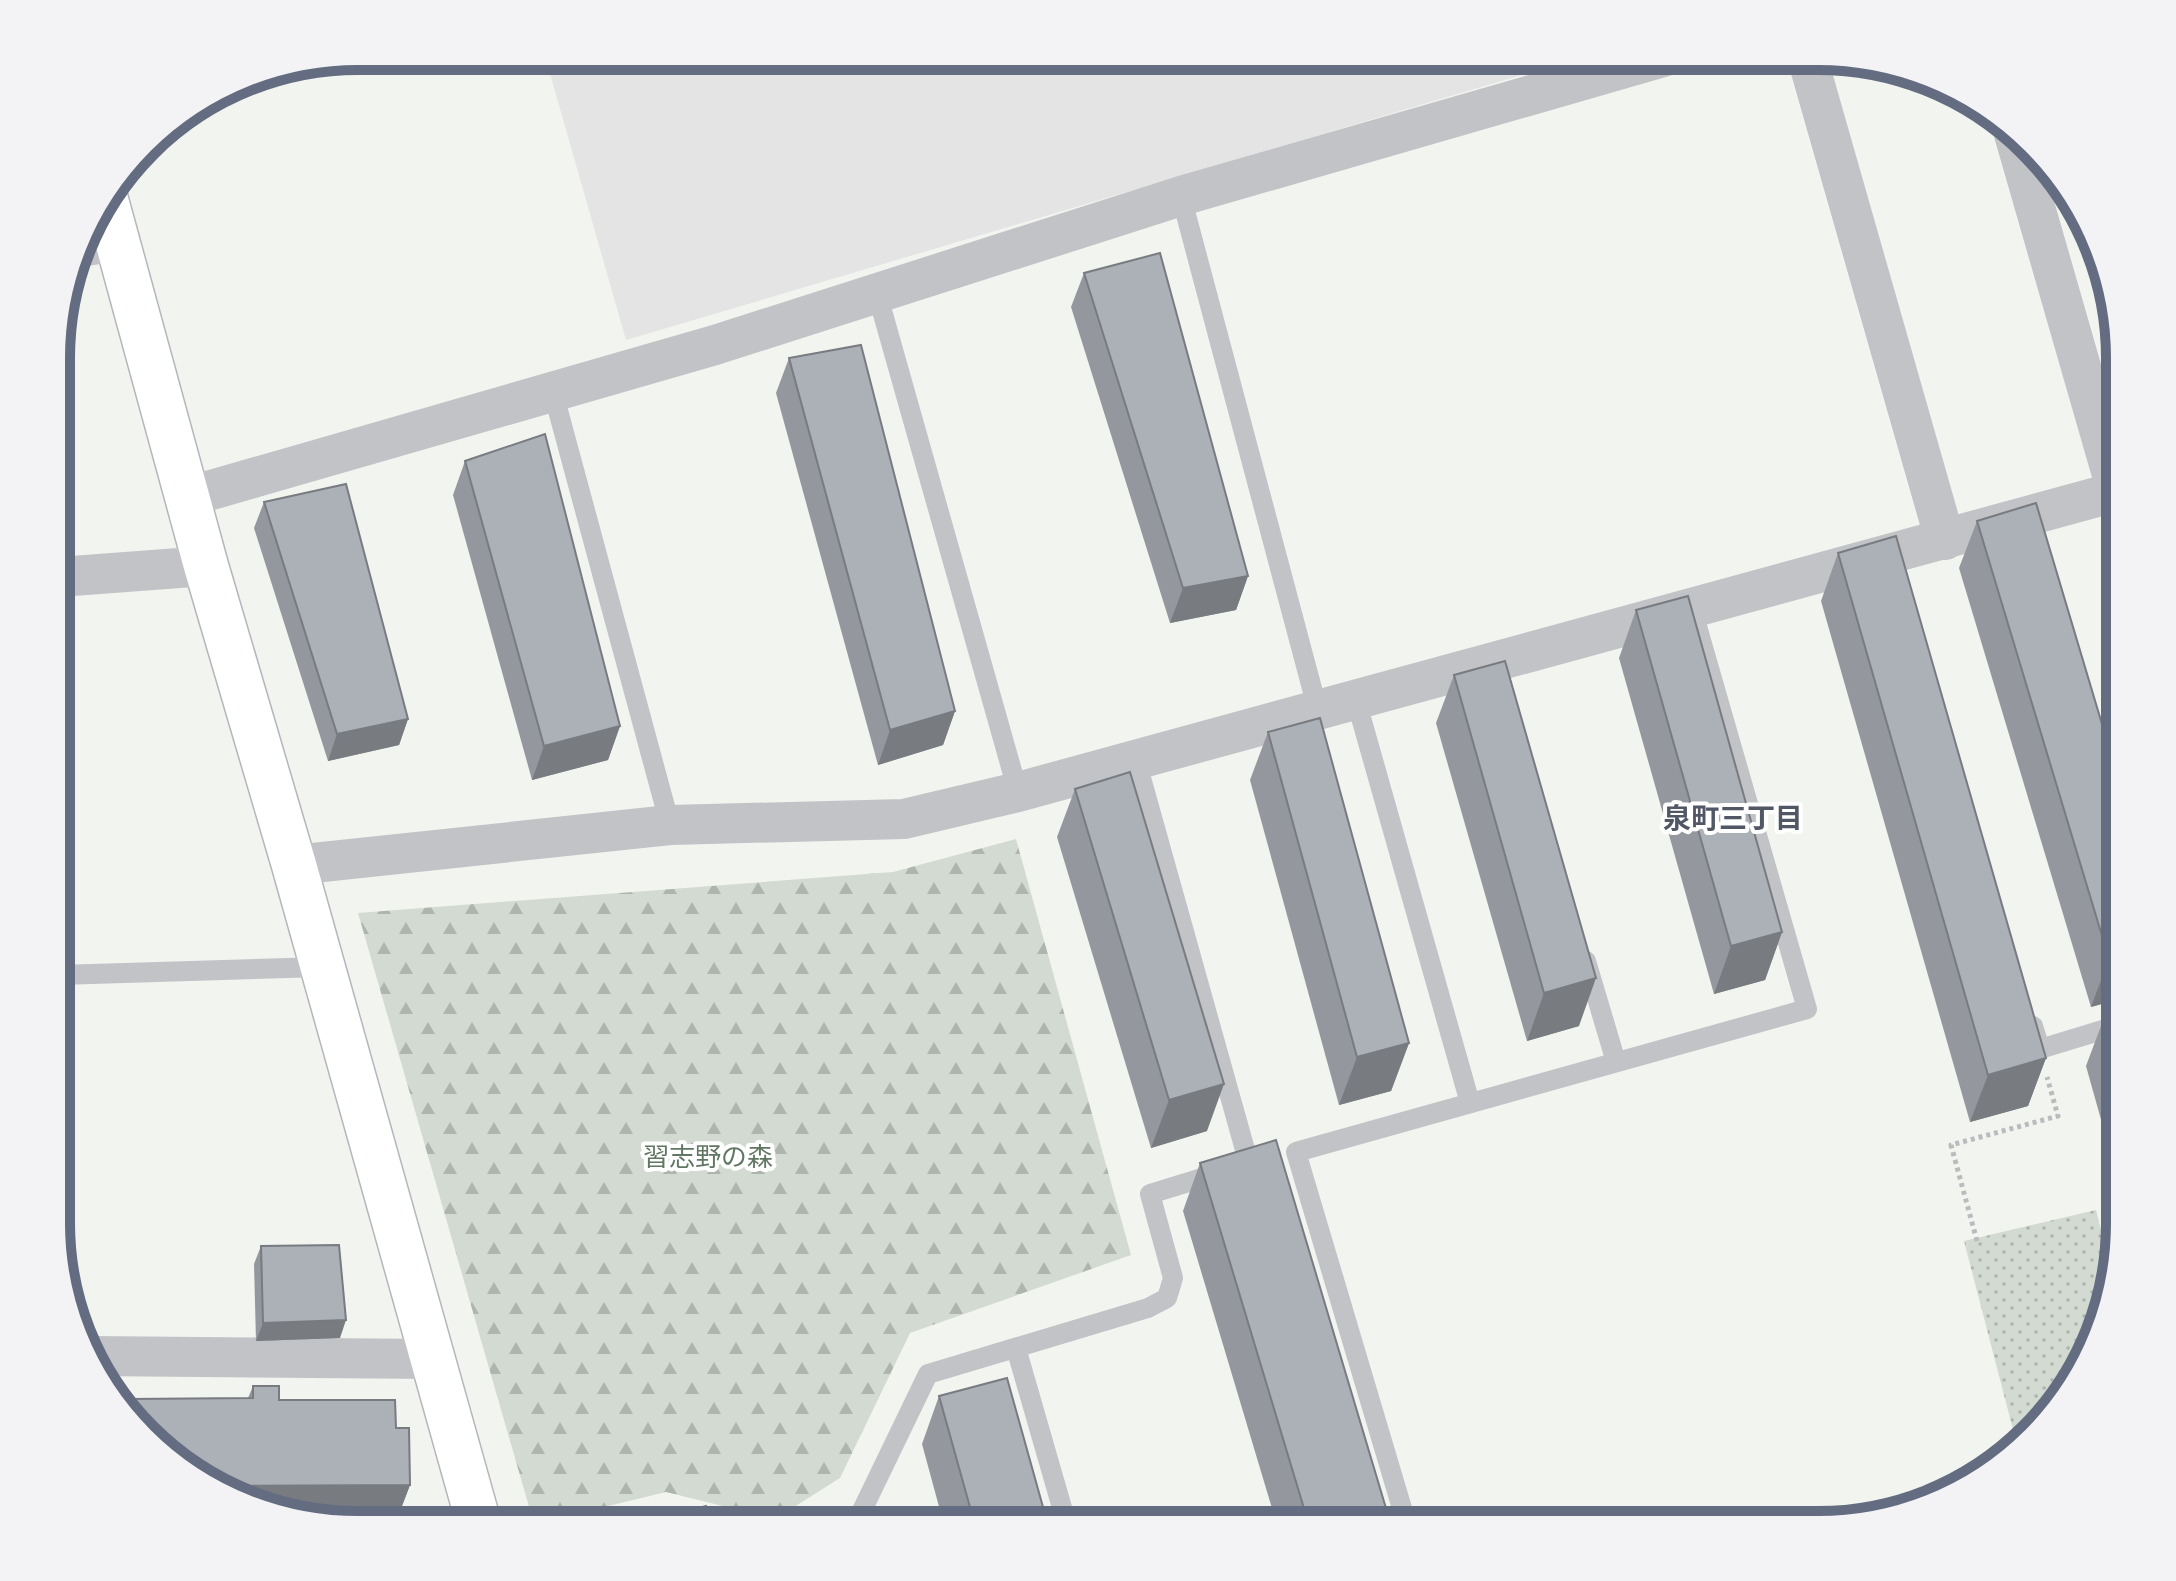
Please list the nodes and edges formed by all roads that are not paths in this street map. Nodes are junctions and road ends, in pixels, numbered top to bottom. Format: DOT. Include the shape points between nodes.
graph roads {
  1 [pos="1618,70"];
  2 [pos="1811,70"];
  3 [pos="2034,170"];
  4 [pos="1181,196"];
  5 [pos="99,244"];
  6 [pos="877,293"];
  7 [pos="553,392"];
  8 [pos="2106,446"];
  9 [pos="2106,496"];
  10 [pos="187,497"];
  11 [pos="1945,540"];
  12 [pos="206,566"];
  13 [pos="70,576"];
  14 [pos="1692,609"];
  15 [pos="1356,700"];
  16 [pos="1318,711"];
  17 [pos="1136,760"];
  18 [pos="1018,792"];
  19 [pos="670,825"];
  20 [pos="294,865"];
  21 [pos="1581,944"];
  22 [pos="322,967"];
  23 [pos="70,975"];
  24 [pos="2027,1003"];
  25 [pos="2106,1029"];
  26 [pos="1616,1062"];
  27 [pos="1470,1103"];
  28 [pos="1296,1152"];
  29 [pos="1249,1164"];
  30 [pos="1016,1348"];
  31 [pos="103,1356"];
  32 [pos="434,1359"];
  33 [pos="475,1511"];
  34 [pos="862,1511"];
  35 [pos="1063,1511"];
  36 [pos="1403,1511"];
  1 -- 4 [label="street"];
  2 -- 11 [label="street"];
  3 -- 8 [label="street"];
  4 -- 6 [label="street"];
  4 -- 16 [label="lane"];
  5 -- 10 [label="street"];
  6 -- 7 [label="street"];
  6 -- 18 [label="lane"];
  7 -- 10 [label="street"];
  7 -- 19 [label="lane"];
  9 -- 11 [label="street" via="2038,522"];
  10 -- 12 [label="street"];
  11 -- 14 [label="street" via="1900,560"];
  12 -- 13 [label="street"];
  12 -- 20 [label="street"];
  14 -- 15 [label="street" via="1500,669"];
  14 -- 26 [label="lane" via="1807,1009"];
  15 -- 16 [label="street"];
  15 -- 27 [label="lane"];
  16 -- 17 [label="street"];
  17 -- 18 [label="street"];
  17 -- 29 [label="lane"];
  18 -- 19 [label="street" via="904,819"];
  19 -- 20 [label="street"];
  20 -- 22 [label="street"];
  21 -- 26 [label="lane"];
  22 -- 23 [label="lane"];
  22 -- 32 [label="street"];
  24 -- 25 [label="lane" via="2040,1049"];
  26 -- 27 [label="lane"];
  27 -- 28 [label="lane"];
  28 -- 29 [label="lane"];
  28 -- 36 [label="lane"];
  29 -- 30 [label="lane" via="1150,1194 1173,1278 1167,1298"];
  30 -- 34 [label="lane" via="928,1374"];
  30 -- 35 [label="lane"];
  31 -- 32 [label="street"];
  32 -- 33 [label="street"];
}
